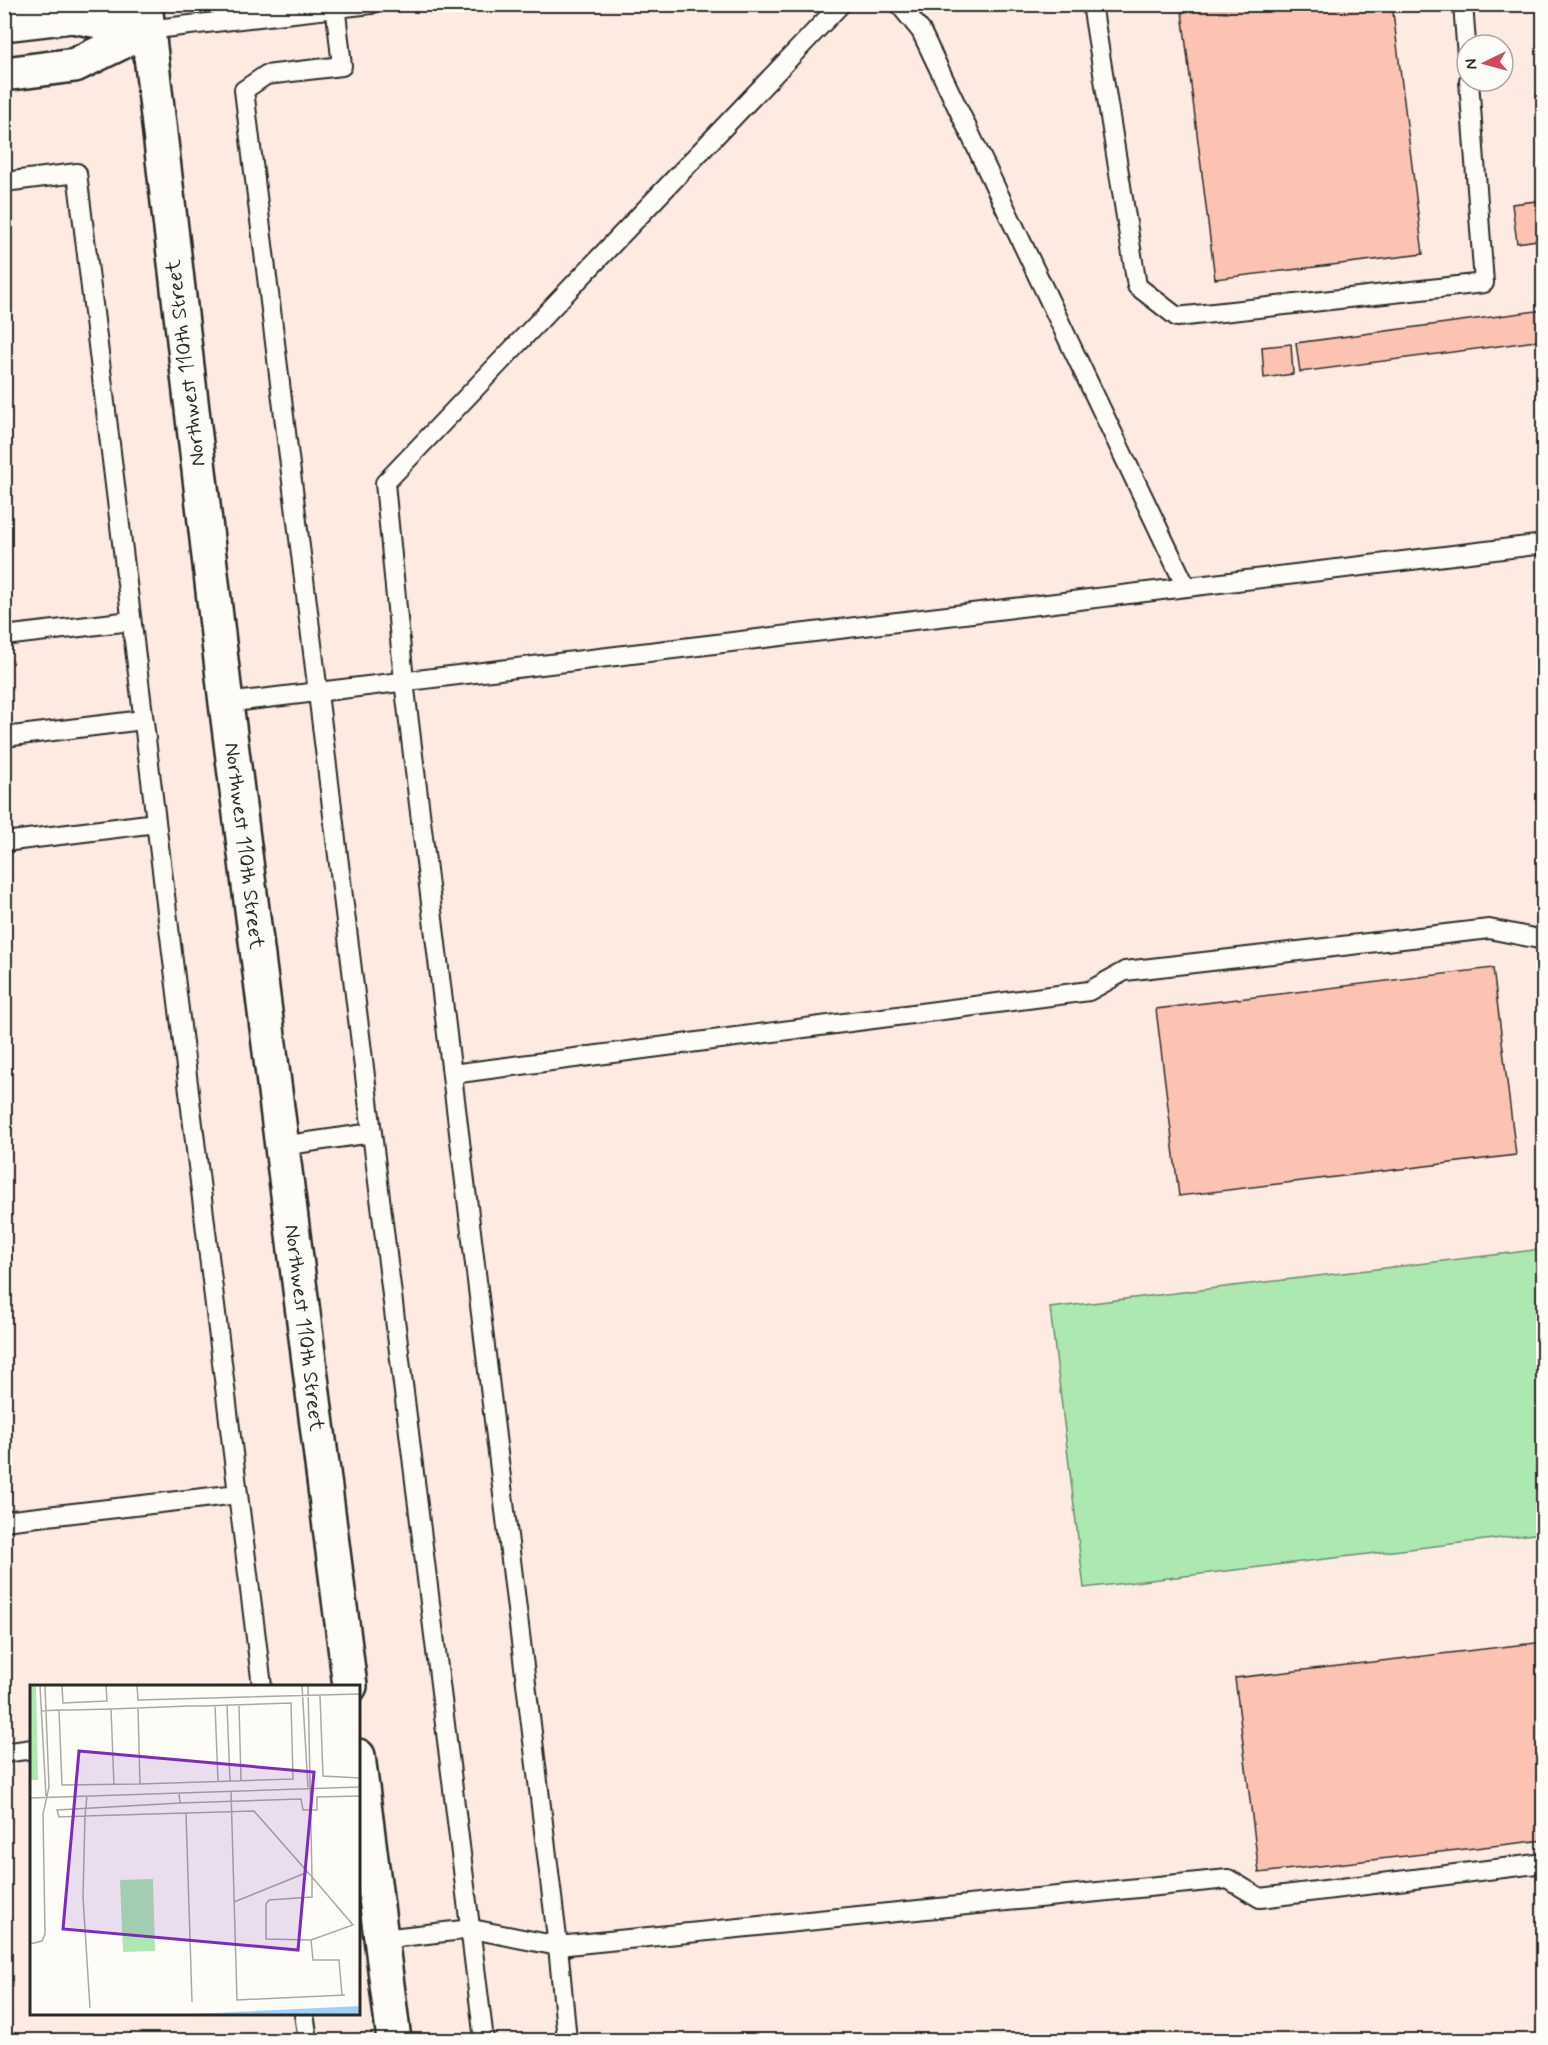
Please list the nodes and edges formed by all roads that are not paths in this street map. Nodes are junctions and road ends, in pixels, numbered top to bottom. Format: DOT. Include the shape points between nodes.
graph roads {
  1 [pos="371,4"];
  2 [pos="841,4"];
  3 [pos="899,4"];
  4 [pos="1092,4"];
  5 [pos="1463,4"];
  6 [pos="336,7"];
  7 [pos="146,17"];
  8 [pos="4,24"];
  9 [pos="1465,33"];
  10 [pos="4,74"];
  11 [pos="1470,93"];
  12 [pos="4,182"];
  13 [pos="1544,544"];
  14 [pos="1186,587"];
  15 [pos="131,621"];
  16 [pos="4,636"];
  17 [pos="404,681"];
  18 [pos="317,691"];
  19 [pos="226,703"];
  20 [pos="143,720"];
  21 [pos="4,736"];
  22 [pos="156,823"];
  23 [pos="4,842"];
  24 [pos="1544,940"];
  25 [pos="452,1074"];
  26 [pos="372,1133"];
  27 [pos="281,1146"];
  28 [pos="238,1494"];
  29 [pos="4,1521"];
  30 [pos="262,1685"];
  31 [pos="350,1685"];
  32 [pos="30,1749"];
  33 [pos="4,1753"];
  34 [pos="360,1771"];
  35 [pos="1544,1863"];
  36 [pos="472,1929"];
  37 [pos="382,1939"];
  38 [pos="558,1946"];
  39 [pos="304,2015"];
  40 [pos="308,2040"];
  41 [pos="394,2040"];
  42 [pos="484,2040"];
  43 [pos="567,2040"];
  1 -- 6 [label="lane"];
  2 -- 17 [label="lane" via="385,483"];
  3 -- 14 [label="lane" via="921,31"];
  4 -- 11 [label="lane" via="1137,286 1178,317 1484,283"];
  5 -- 9 [label="lane"];
  6 -- 7 [label="lane"];
  6 -- 18 [label="lane" via="342,66 266,75 244,90"];
  7 -- 8 [label="street" via="72,16"];
  7 -- 10 [label="street" via="75,65"];
  7 -- 19 [label="street, Northwest 110th Street"];
  12 -- 15 [label="lane" via="77,173"];
  13 -- 14 [label="lane"];
  14 -- 17 [label="lane"];
  15 -- 16 [label="lane"];
  15 -- 20 [label="lane"];
  17 -- 18 [label="lane"];
  17 -- 25 [label="lane"];
  18 -- 19 [label="lane"];
  18 -- 26 [label="lane"];
  19 -- 27 [label="street, Northwest 110th Street"];
  20 -- 21 [label="lane"];
  20 -- 22 [label="lane"];
  22 -- 23 [label="lane"];
  22 -- 28 [label="lane"];
  24 -- 25 [label="lane" via="1490,929 1125,971 1089,991"];
  25 -- 38 [label="lane"];
  26 -- 27 [label="lane"];
  26 -- 36 [label="lane"];
  27 -- 31 [label="street, Northwest 110th Street"];
  28 -- 29 [label="lane"];
  28 -- 30 [label="lane"];
  32 -- 33 [label="lane"];
  34 -- 37 [label="street"];
  35 -- 38 [label="lane" via="1260,1898 1228,1879"];
  36 -- 37 [label="lane"];
  36 -- 38 [label="lane"];
  36 -- 42 [label="lane"];
  37 -- 41 [label="street"];
  38 -- 43 [label="lane"];
  39 -- 40 [label="lane"];
}
